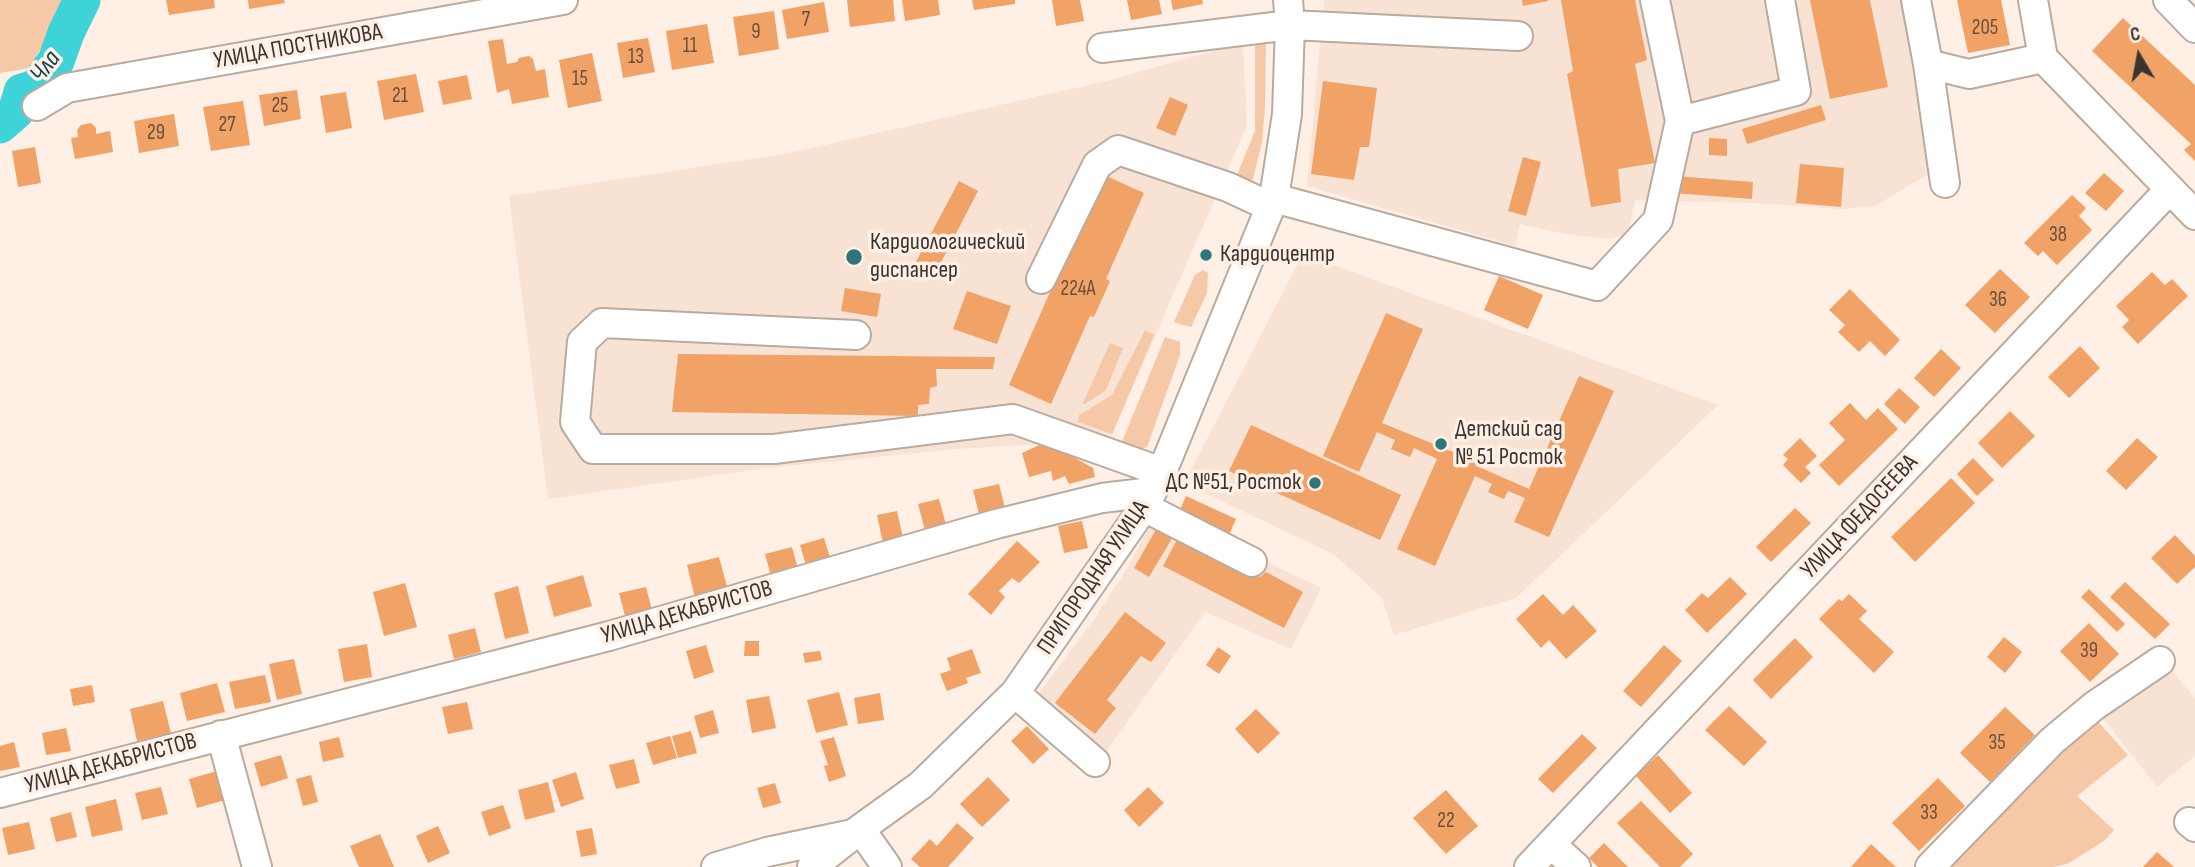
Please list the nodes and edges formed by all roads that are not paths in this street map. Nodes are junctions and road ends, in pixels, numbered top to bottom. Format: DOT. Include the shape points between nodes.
graph roads {
  1 [pos="563,0"];
  2 [pos="1656,0"];
  3 [pos="1780,0"];
  4 [pos="1916,0"];
  5 [pos="2032,0"];
  6 [pos="2168,0"];
  7 [pos="1289,12"];
  8 [pos="2195,28"];
  9 [pos="1518,36"];
  10 [pos="1102,48"];
  11 [pos="2043,58"];
  12 [pos="1928,64"];
  13 [pos="37,106"];
  14 [pos="1680,121"];
  15 [pos="1945,183"];
  16 [pos="2169,190"];
  17 [pos="1272,202"];
  18 [pos="2195,215"];
  19 [pos="1041,279"];
  20 [pos="856,335"];
  21 [pos="1153,490"];
  22 [pos="1252,562"];
  23 [pos="2160,662"];
  24 [pos="1015,693"];
  25 [pos="221,735"];
  26 [pos="1095,762"];
  27 [pos="0,793"];
  28 [pos="857,832"];
  29 [pos="1551,844"];
  30 [pos="257,867"];
  31 [pos="716,867"];
  32 [pos="812,867"];
  33 [pos="887,867"];
  34 [pos="1529,867"];
  35 [pos="1576,867"];
  36 [pos="1930,867"];
  1 -- 13 [label="street, УЛИЦА ПОСТНИКОВА" via="67,88"];
  2 -- 14 [label="street"];
  3 -- 14 [label="street" via="1796,91"];
  4 -- 12 [label="street"];
  5 -- 11 [label="street"];
  6 -- 8 [label="street"];
  7 -- 9 [label="street"];
  7 -- 10 [label="street"];
  7 -- 17 [label="street, ПРИГОРОДНАЯ УЛИЦА" via="1287,114"];
  11 -- 12 [label="street" via="1969,74"];
  11 -- 16 [label="street"];
  12 -- 15 [label="street"];
  14 -- 17 [label="street" via="1658,220 1597,286"];
  16 -- 18 [label="street"];
  16 -- 29 [label="street, УЛИЦА ФЕДОСЕЕВА"];
  17 -- 19 [label="street" via="1118,150 1097,164"];
  17 -- 21 [label="street, ПРИГОРОДНАЯ УЛИЦА"];
  20 -- 21 [label="street" via="602,323 582,342 575,422 593,449 774,449 1013,419"];
  21 -- 22 [label="street"];
  21 -- 24 [label="street, ПРИГОРОДНАЯ УЛИЦА"];
  21 -- 25 [label="street, УЛИЦА ДЕКАБРИСТОВ" via="996,524 609,636"];
  23 -- 36 [label="street" via="2052,741"];
  24 -- 26 [label="street"];
  24 -- 28 [label="street, ПРИГОРОДНАЯ УЛИЦА" via="921,785"];
  25 -- 27 [label="street, УЛИЦА ДЕКАБРИСТОВ"];
  25 -- 30 [label="street, УЛИЦА ДЕКАБРИСТОВ"];
  28 -- 31 [label="street, ПРИГОРОДНАЯ УЛИЦА"];
  28 -- 32 [label="street"];
  28 -- 33 [label="street"];
  29 -- 34 [label="street, УЛИЦА ФЕДОСЕЕВА"];
  29 -- 35 [label="street"];
}
